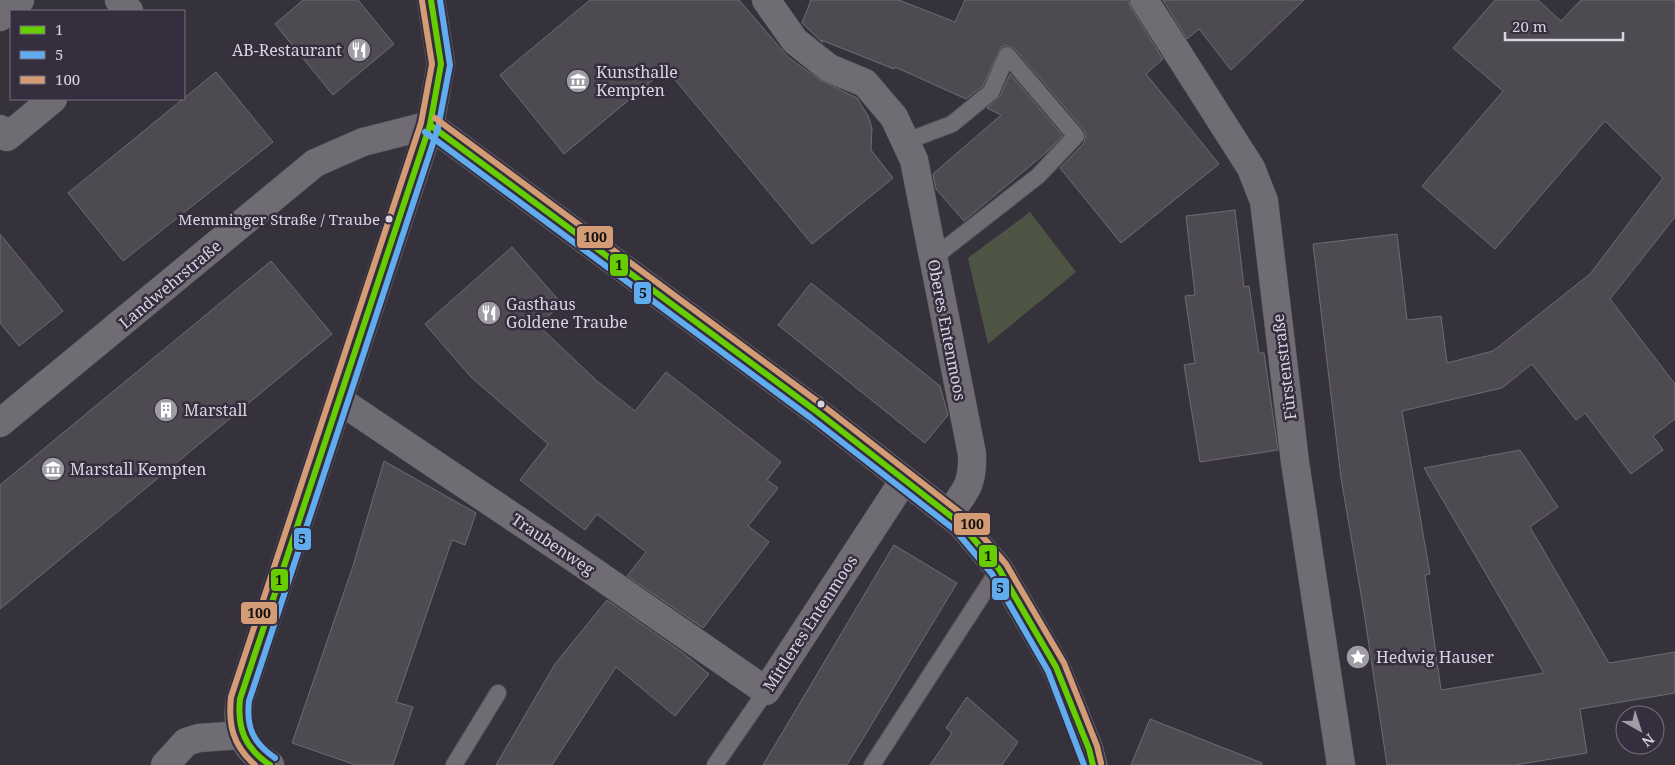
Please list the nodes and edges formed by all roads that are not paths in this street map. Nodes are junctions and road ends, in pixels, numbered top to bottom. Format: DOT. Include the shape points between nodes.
graph roads {
  1 [pos="20,0"];
  2 [pos="119,0"];
  3 [pos="431,0"];
  4 [pos="766,0"];
  5 [pos="1144,0"];
  6 [pos="128,10"];
  7 [pos="0,16"];
  8 [pos="52,100"];
  9 [pos="430,126"];
  10 [pos="0,128"];
  11 [pos="907,141"];
  12 [pos="933,258"];
  13 [pos="339,400"];
  14 [pos="0,423"];
  15 [pos="904,480"];
  16 [pos="949,514"];
  17 [pos="999,569"];
  18 [pos="766,691"];
  19 [pos="498,692"];
  20 [pos="242,736"];
  21 [pos="165,765"];
  22 [pos="270,765"];
  23 [pos="454,765"];
  24 [pos="715,765"];
  25 [pos="872,765"];
  26 [pos="1092,765"];
  27 [pos="1341,765"];
  1 -- 7 [label="street"];
  2 -- 6 [label="street"];
  3 -- 9 [label="street" via="441,64"];
  4 -- 11 [label="street, Oberes Entenmoos" via="796,41 829,68 865,84 894,117"];
  5 -- 27 [label="street, Fürstenstraße" via="1251,168 1264,202 1295,462"];
  8 -- 10 [label="street" via="7,137"];
  9 -- 13 [label="street"];
  9 -- 14 [label="street, Landwehrstraße" via="363,142 315,163"];
  9 -- 15 [label="street" via="816,411"];
  11 -- 12 [label="street, Oberes Entenmoos" via="918,176"];
  11 -- 12 [label="lane" via="952,124 991,92 1007,55 1076,136 1038,176"];
  12 -- 16 [label="street, Oberes Entenmoos" via="972,454 973,471 969,487"];
  13 -- 18 [label="street, Traubenweg"];
  13 -- 20 [label="street" via="240,699 238,711"];
  15 -- 16 [label="street"];
  15 -- 18 [label="street, Mittleres Entenmoos"];
  16 -- 17 [label="street"];
  17 -- 25 [label="lane"];
  17 -- 26 [label="street" via="1056,667 1089,749"];
  18 -- 24 [label="lane, Mittleres Entenmoos"];
  19 -- 23 [label="lane"];
  20 -- 21 [label="street" via="199,738 186,742"];
  20 -- 22 [label="street" via="246,746"];
}
